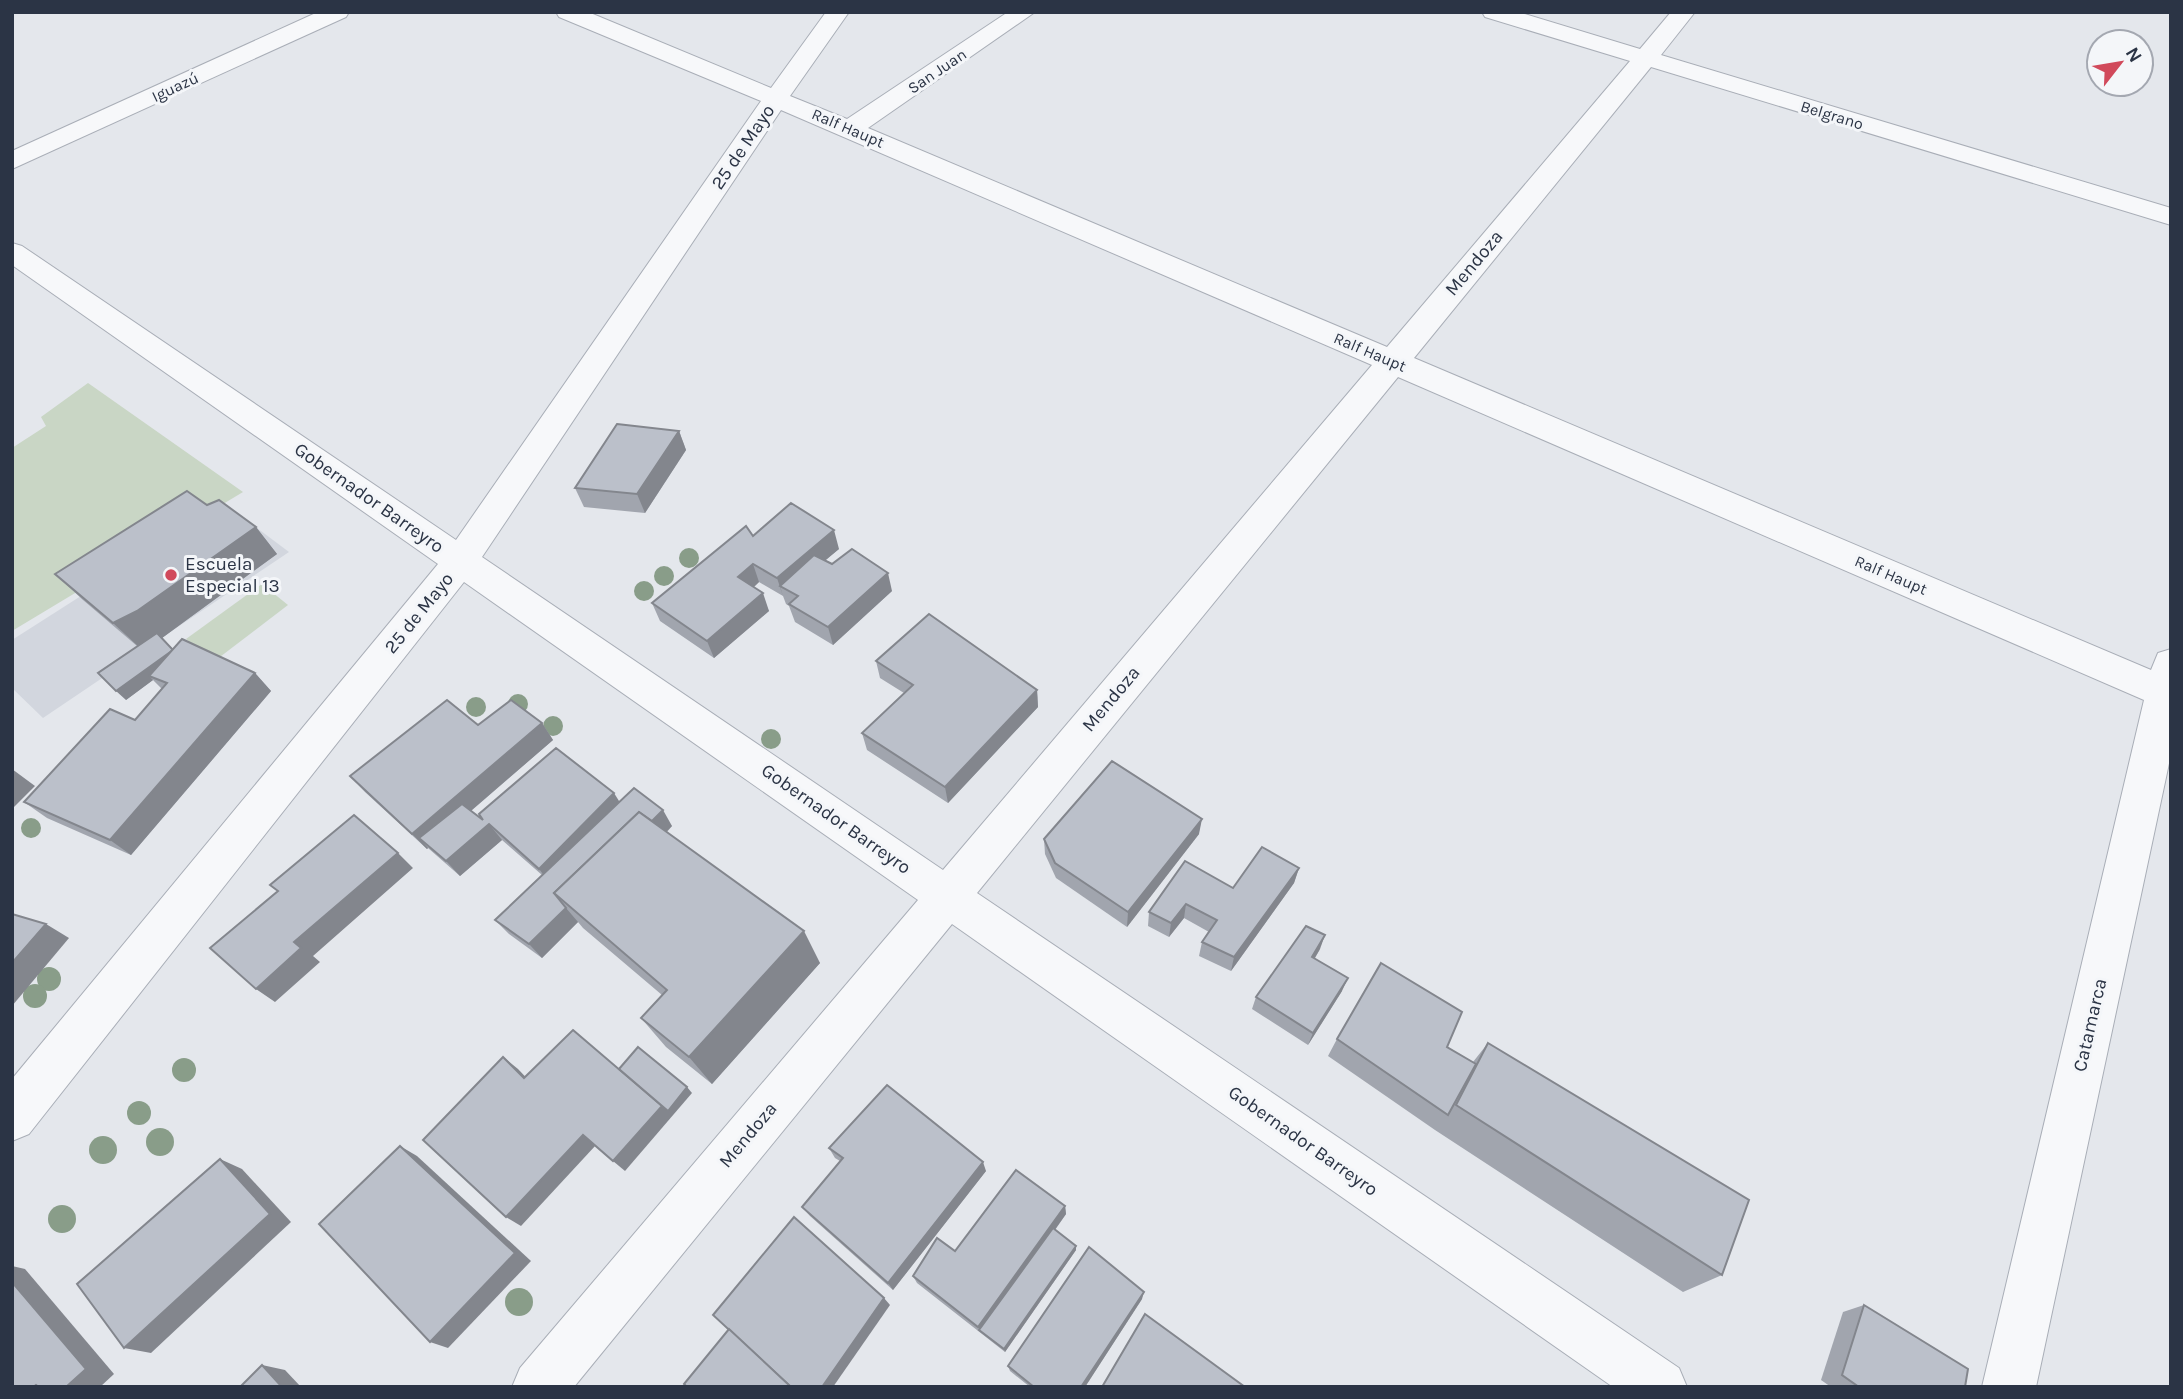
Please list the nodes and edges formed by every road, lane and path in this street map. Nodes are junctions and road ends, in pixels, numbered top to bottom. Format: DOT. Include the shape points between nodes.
graph roads {
  1 [pos="338,12"];
  2 [pos="567,12"];
  3 [pos="838,12"];
  4 [pos="1024,12"];
  5 [pos="1493,12"];
  6 [pos="1684,12"];
  7 [pos="1645,59"];
  8 [pos="776,98"];
  9 [pos="849,129"];
  10 [pos="12,161"];
  11 [pos="2171,217"];
  12 [pos="12,252"];
  13 [pos="1392,361"];
  14 [pos="461,561"];
  15 [pos="2169,684"];
  16 [pos="947,896"];
  17 [pos="12,1117"];
  18 [pos="539,1387"];
  19 [pos="1660,1387"];
  20 [pos="2009,1387"];
  1 -- 10 [label="street, Iguazú"];
  2 -- 8 [label="street, Ralf Haupt"];
  3 -- 8 [label="street, 25 de Mayo"];
  4 -- 9 [label="street, San Juan"];
  5 -- 7 [label="street, Belgrano"];
  6 -- 7 [label="street, Mendoza"];
  7 -- 11 [label="street, Belgrano"];
  7 -- 13 [label="street, Mendoza"];
  8 -- 9 [label="street, Ralf Haupt"];
  8 -- 14 [label="street, 25 de Mayo"];
  9 -- 13 [label="street, Ralf Haupt"];
  12 -- 14 [label="street, Gobernador Barreyro"];
  13 -- 15 [label="street, Ralf Haupt"];
  13 -- 16 [label="street, Mendoza"];
  14 -- 16 [label="street, Gobernador Barreyro"];
  14 -- 17 [label="street, 25 de Mayo"];
  15 -- 20 [label="street, Catamarca"];
  16 -- 18 [label="street, Mendoza"];
  16 -- 19 [label="street, Gobernador Barreyro"];
}
